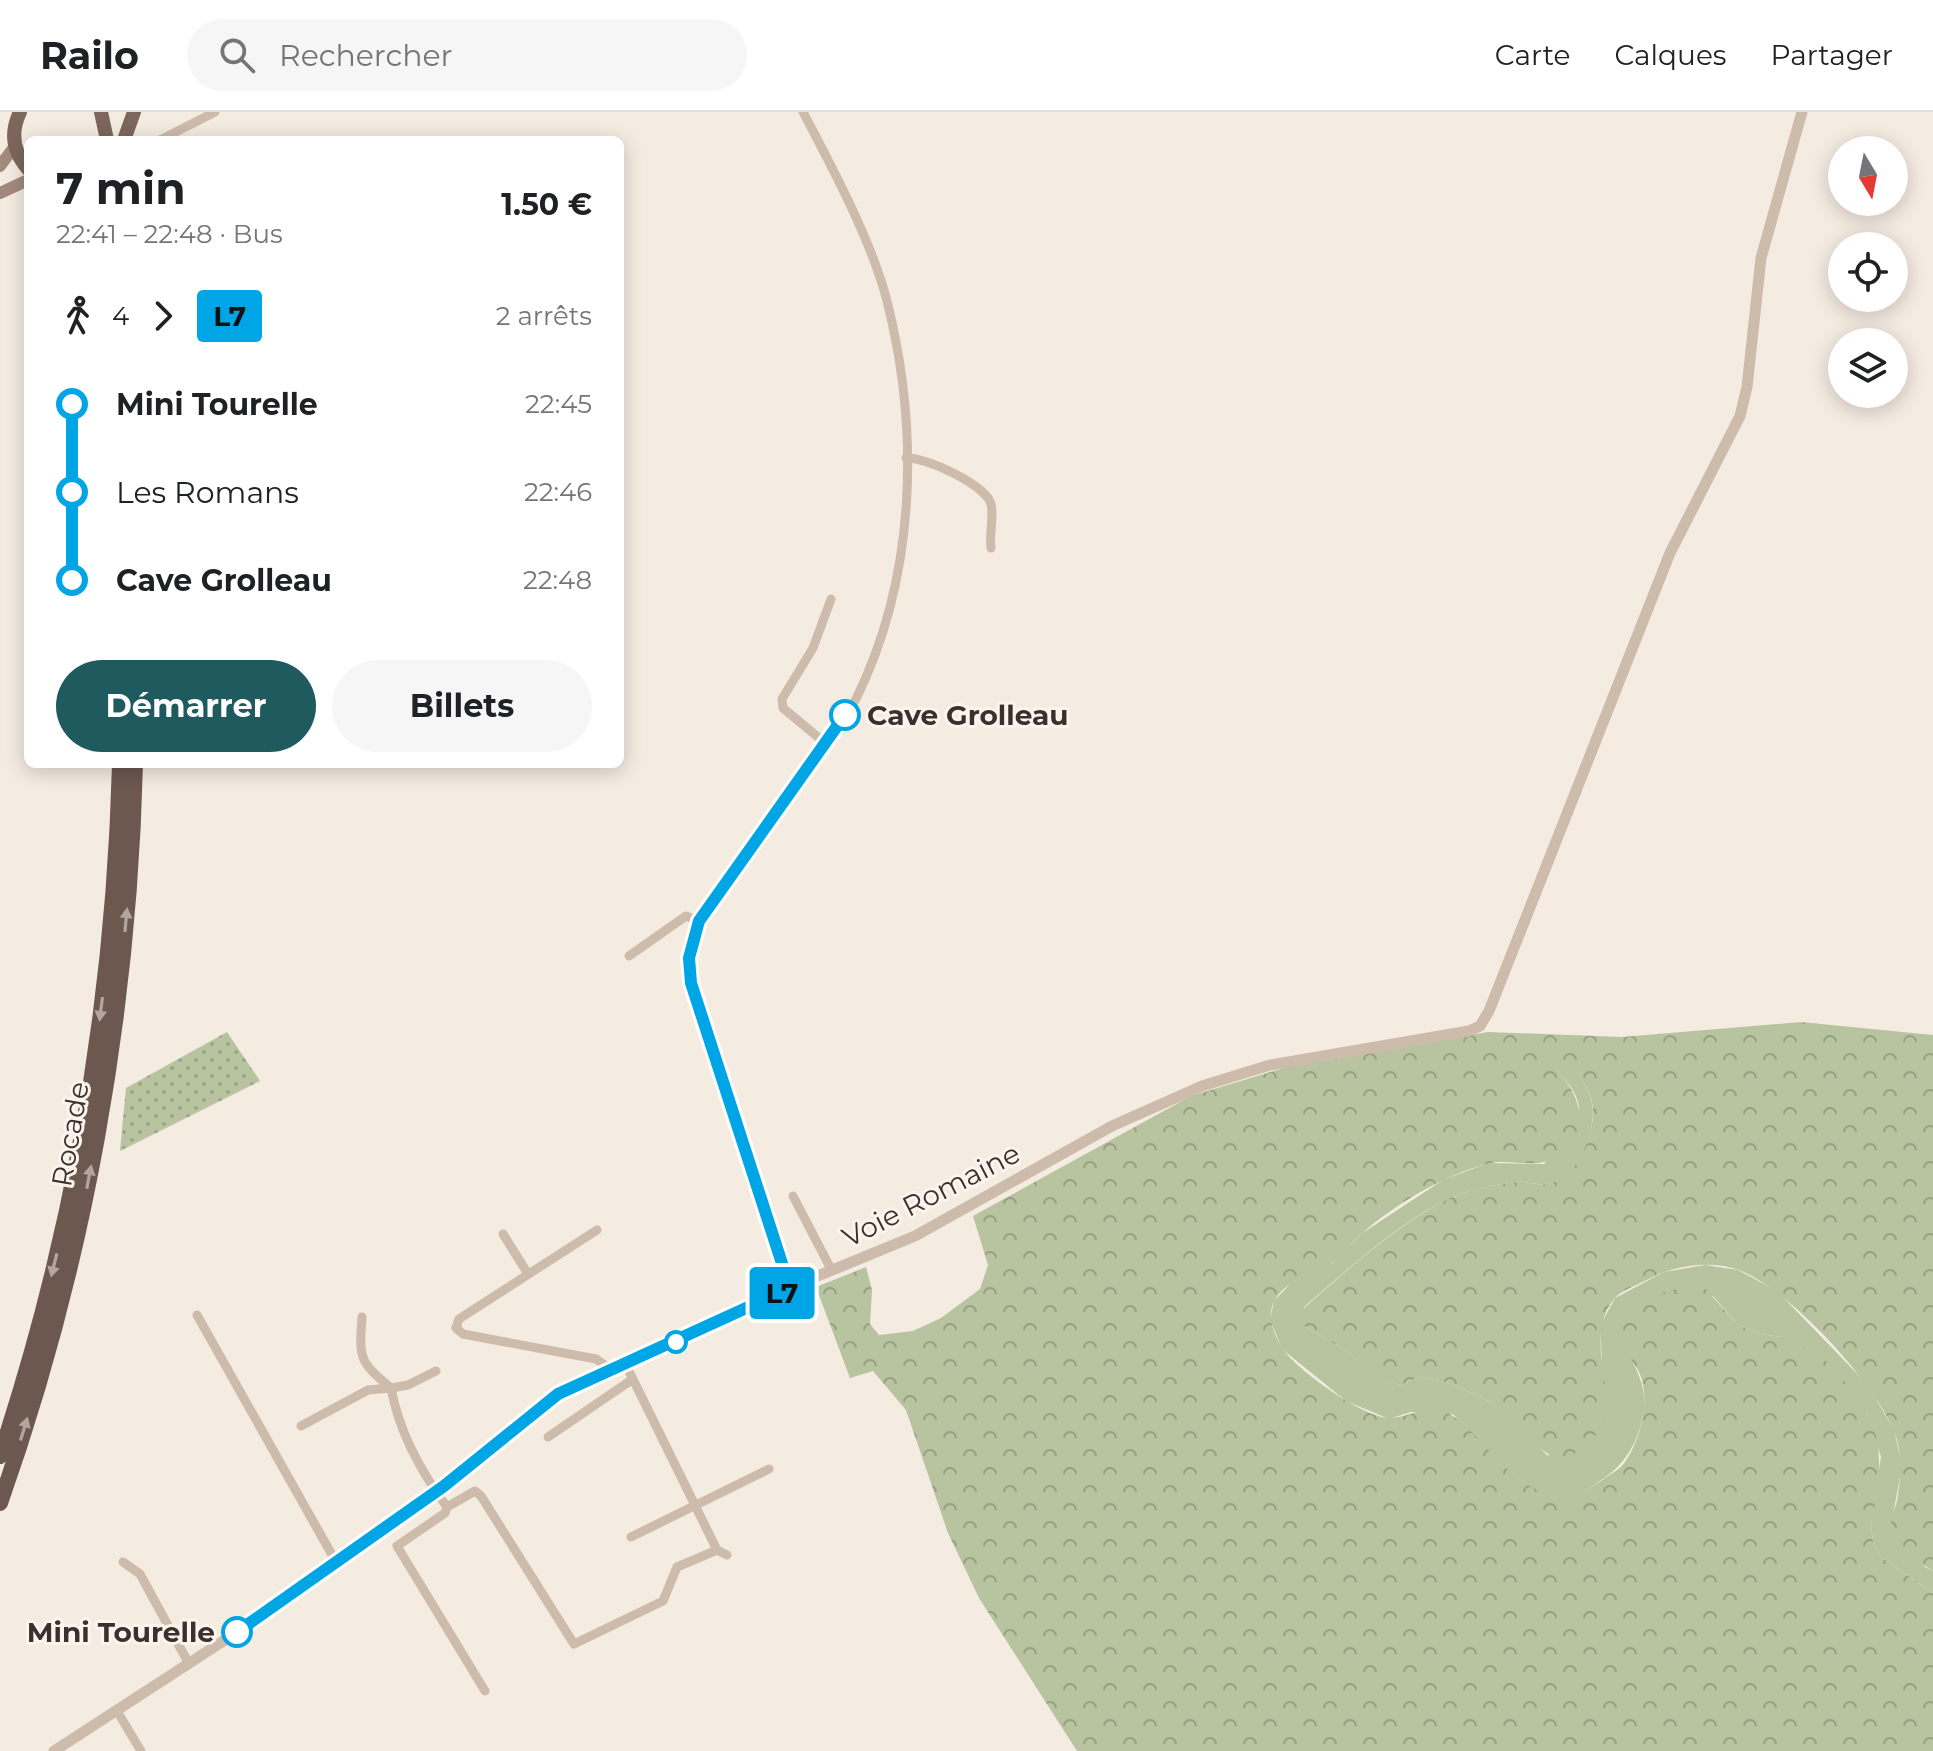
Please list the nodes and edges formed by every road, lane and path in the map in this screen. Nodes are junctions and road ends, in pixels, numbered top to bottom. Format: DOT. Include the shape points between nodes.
graph roads {
  1 [pos="134,112"];
  2 [pos="215,112"];
  3 [pos="803,112"];
  4 [pos="1802,112"];
  5 [pos="16,113"];
  6 [pos="105,115"];
  7 [pos="107,136"];
  8 [pos="125,136"];
  9 [pos="168,136"];
  10 [pos="15,146"];
  11 [pos="24,162"];
  12 [pos="0,166"];
  13 [pos="24,182"];
  14 [pos="0,193"];
  15 [pos="906,458"];
  16 [pos="991,548"];
  17 [pos="831,599"];
  18 [pos="825,743"];
  19 [pos="120,768"];
  20 [pos="135,768"];
  21 [pos="699,921"];
  22 [pos="629,956"];
  23 [pos="793,1196"];
  24 [pos="597,1230"];
  25 [pos="503,1234"];
  26 [pos="832,1271"];
  27 [pos="528,1274"];
  28 [pos="790,1288"];
  29 [pos="197,1315"];
  30 [pos="362,1317"];
  31 [pos="626,1365"];
  32 [pos="436,1371"];
  33 [pos="613,1371"];
  34 [pos="633,1379"];
  35 [pos="391,1388"];
  36 [pos="301,1426"];
  37 [pos="548,1437"];
  38 [pos="0,1456"];
  39 [pos="769,1469"];
  40 [pos="434,1493"];
  41 [pos="0,1503"];
  42 [pos="698,1505"];
  43 [pos="447,1507"];
  44 [pos="631,1537"];
  45 [pos="123,1562"];
  46 [pos="336,1562"];
  47 [pos="189,1664"];
  48 [pos="485,1691"];
  49 [pos="117,1711"];
  50 [pos="54,1751"];
  51 [pos="141,1751"];
  1 -- 8 [label="main road"];
  2 -- 9 [label="street"];
  3 -- 15 [label="street" via="843,191 886,298 897,347"];
  4 -- 26 [label="street, Voie Romaine" via="1761,258 1740,416 1670,553 1484,1022 1469,1031 1251,1069 1202,1086 1112,1126 930,1229"];
  5 -- 10 [label="main road"];
  6 -- 7 [label="main road"];
  10 -- 11 [label="main road"];
  10 -- 12 [label="main road"];
  13 -- 14 [label="main road"];
  15 -- 16 [label="street" via="923,459 984,491 992,506"];
  15 -- 18 [label="street" via="902,563 887,625 856,699"];
  17 -- 18 [label="street" via="813,648 782,699 783,708"];
  18 -- 21 [label="street"];
  19 -- 38 [label="highway, one-way" via="109,945 84,1120 54,1268"];
  41 -- 20 [label="highway, Rocade, one-way" via="50,1344 93,1160 122,959"];
  21 -- 22 [label="street" via="686,916"];
  21 -- 28 [label="street" via="689,958 691,983"];
  23 -- 26 [label="street"];
  24 -- 27 [label="street"];
  25 -- 27 [label="street"];
  26 -- 28 [label="street, Voie Romaine"];
  27 -- 33 [label="street" via="459,1319 456,1328 463,1334 596,1359"];
  28 -- 31 [label="street, Voie Romaine"];
  29 -- 46 [label="street"];
  30 -- 35 [label="street" via="359,1354 366,1368"];
  31 -- 33 [label="street, Voie Romaine"];
  31 -- 34 [label="street"];
  32 -- 35 [label="street"];
  33 -- 40 [label="street, Voie Romaine" via="558,1394"];
  34 -- 37 [label="street"];
  34 -- 42 [label="street"];
  35 -- 36 [label="street" via="368,1390"];
  35 -- 40 [label="street" via="396,1418"];
  39 -- 42 [label="street"];
  40 -- 43 [label="street"];
  40 -- 46 [label="street, Voie Romaine"];
  42 -- 43 [label="street" via="722,1552 677,1567 663,1601 574,1644 481,1496 475,1491"];
  42 -- 44 [label="street"];
  43 -- 48 [label="street" via="397,1546"];
  45 -- 47 [label="street" via="140,1574"];
  46 -- 47 [label="street, Voie Romaine"];
  47 -- 49 [label="street, Voie Romaine"];
  49 -- 50 [label="street, Voie Romaine"];
  49 -- 51 [label="street"];
}
